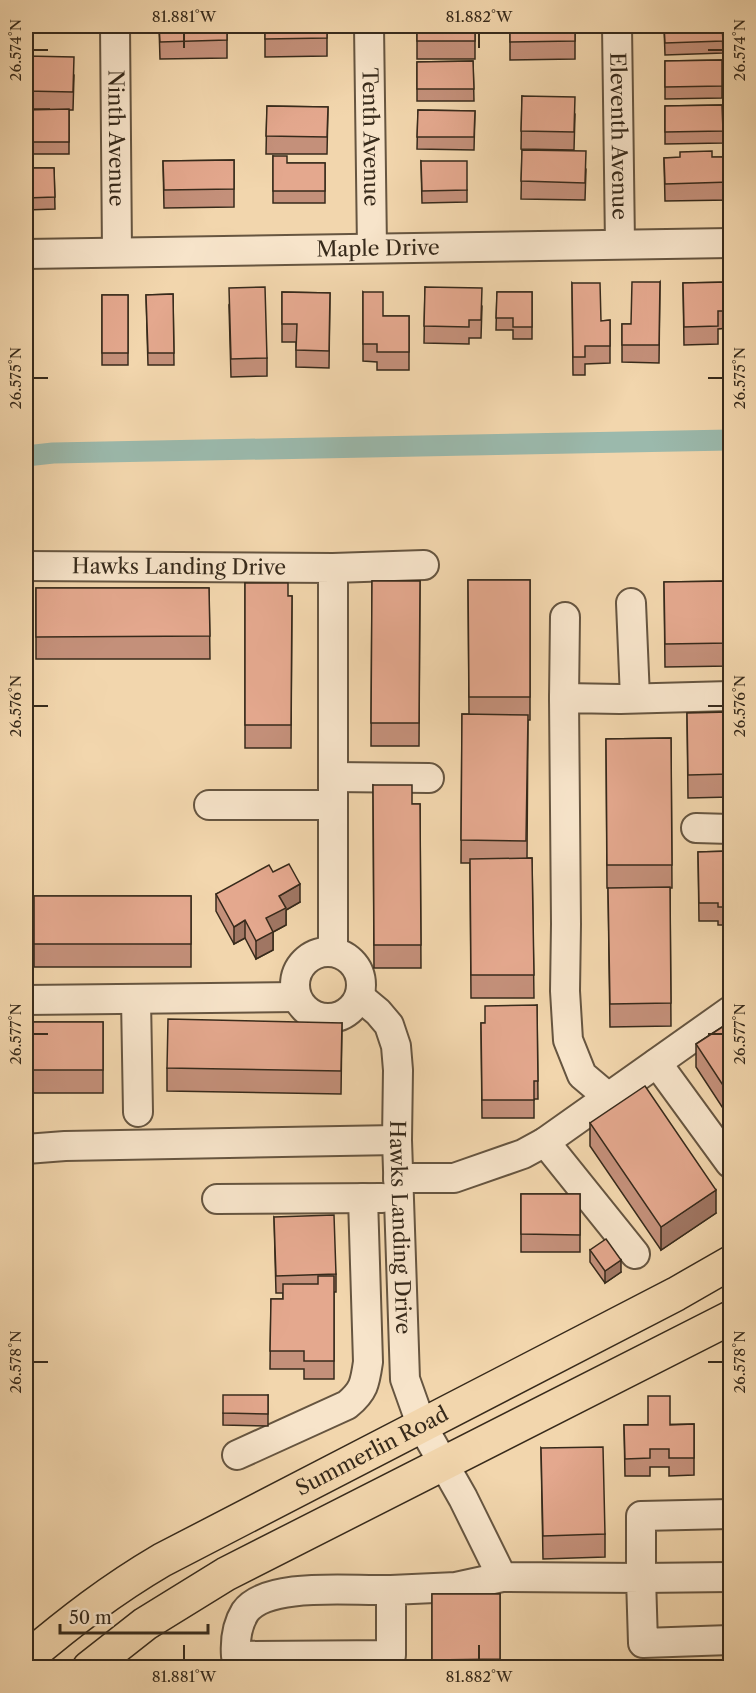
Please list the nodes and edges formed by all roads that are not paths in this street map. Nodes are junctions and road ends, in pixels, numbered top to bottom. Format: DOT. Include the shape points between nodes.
graph roads {
  1 [pos="115,26"];
  2 [pos="369,26"];
  3 [pos="617,26"];
  4 [pos="730,243"];
  5 [pos="620,244"];
  6 [pos="372,248"];
  7 [pos="117,252"];
  8 [pos="26,254"];
  9 [pos="424,565"];
  10 [pos="26,566"];
  11 [pos="333,568"];
  12 [pos="631,603"];
  13 [pos="565,617"];
  14 [pos="730,696"];
  15 [pos="564,698"];
  16 [pos="635,699"];
  17 [pos="333,777"];
  18 [pos="429,778"];
  19 [pos="209,805"];
  20 [pos="333,805"];
  21 [pos="696,828"];
  22 [pos="730,829"];
  23 [pos="333,952"];
  24 [pos="296,997"];
  25 [pos="360,997"];
  26 [pos="136,999"];
  27 [pos="26,1000"];
  28 [pos="730,1011"];
  29 [pos="657,1063"];
  30 [pos="608,1097"];
  31 [pos="138,1112"];
  32 [pos="397,1140"];
  33 [pos="545,1143"];
  34 [pos="26,1149"];
  35 [pos="730,1163"];
  36 [pos="399,1188"];
  37 [pos="363,1198"];
  38 [pos="218,1199"];
  39 [pos="635,1254"];
  40 [pos="730,1263"];
  41 [pos="730,1318"];
  42 [pos="421,1425"];
  43 [pos="237,1455"];
  44 [pos="443,1464"];
  45 [pos="730,1514"];
  46 [pos="502,1577"];
  47 [pos="730,1577"];
  48 [pos="641,1578"];
  49 [pos="391,1590"];
  50 [pos="730,1640"];
  51 [pos="26,1659"];
  52 [pos="89,1668"];
  1 -- 7 [label="street, Ninth Avenue"];
  2 -- 6 [label="street, Tenth Avenue"];
  3 -- 5 [label="street, Eleventh Avenue"];
  4 -- 5 [label="street, Maple Drive"];
  5 -- 6 [label="street, Maple Drive"];
  6 -- 7 [label="street, Maple Drive"];
  7 -- 8 [label="street, Maple Drive"];
  9 -- 11 [label="street, Hawks Landing Drive"];
  10 -- 11 [label="street, Hawks Landing Drive"];
  11 -- 17 [label="street"];
  12 -- 16 [label="street"];
  13 -- 15 [label="street"];
  14 -- 16 [label="street"];
  15 -- 16 [label="street"];
  15 -- 30 [label="street" via="568,1040 582,1075"];
  17 -- 18 [label="street"];
  17 -- 20 [label="street"];
  19 -- 20 [label="street"];
  20 -- 23 [label="street"];
  21 -- 22 [label="street"];
  23 -- 24 [label="street" via="321,952 302,964 296,974"];
  23 -- 25 [label="street" via="351,960 357,968 361,977"];
  24 -- 25 [label="street" via="302,1007 322,1018 345,1014"];
  24 -- 26 [label="street"];
  25 -- 32 [label="street, Hawks Landing Drive" via="389,1025 396,1046"];
  26 -- 27 [label="street"];
  26 -- 31 [label="street"];
  28 -- 29 [label="street"];
  29 -- 30 [label="street"];
  29 -- 35 [label="street"];
  30 -- 33 [label="street"];
  32 -- 34 [label="street"];
  32 -- 36 [label="street, Hawks Landing Drive"];
  33 -- 36 [label="street" via="454,1178"];
  33 -- 39 [label="street"];
  36 -- 37 [label="street"];
  36 -- 42 [label="street, Hawks Landing Drive" via="405,1379"];
  37 -- 38 [label="street"];
  37 -- 43 [label="street" via="368,1362 360,1395 347,1406"];
  40 -- 42 [label="main road, Summerlin Road"];
  41 -- 44 [label="main road"];
  42 -- 44 [label="street, Hawks Landing Drive"];
  42 -- 51 [label="main road, Summerlin Road" via="162,1560 73,1618"];
  44 -- 46 [label="street, Hawks Landing Drive"];
  44 -- 52 [label="main road" via="226,1574 146,1624"];
  45 -- 48 [label="street" via="641,1516"];
  46 -- 48 [label="street"];
  46 -- 49 [label="street" via="456,1587"];
  47 -- 48 [label="street"];
  48 -- 50 [label="street" via="643,1643"];
  49 -- 49 [label="street" via="286,1591 264,1598 246,1611 235,1638 236,1656 391,1655"];
}
